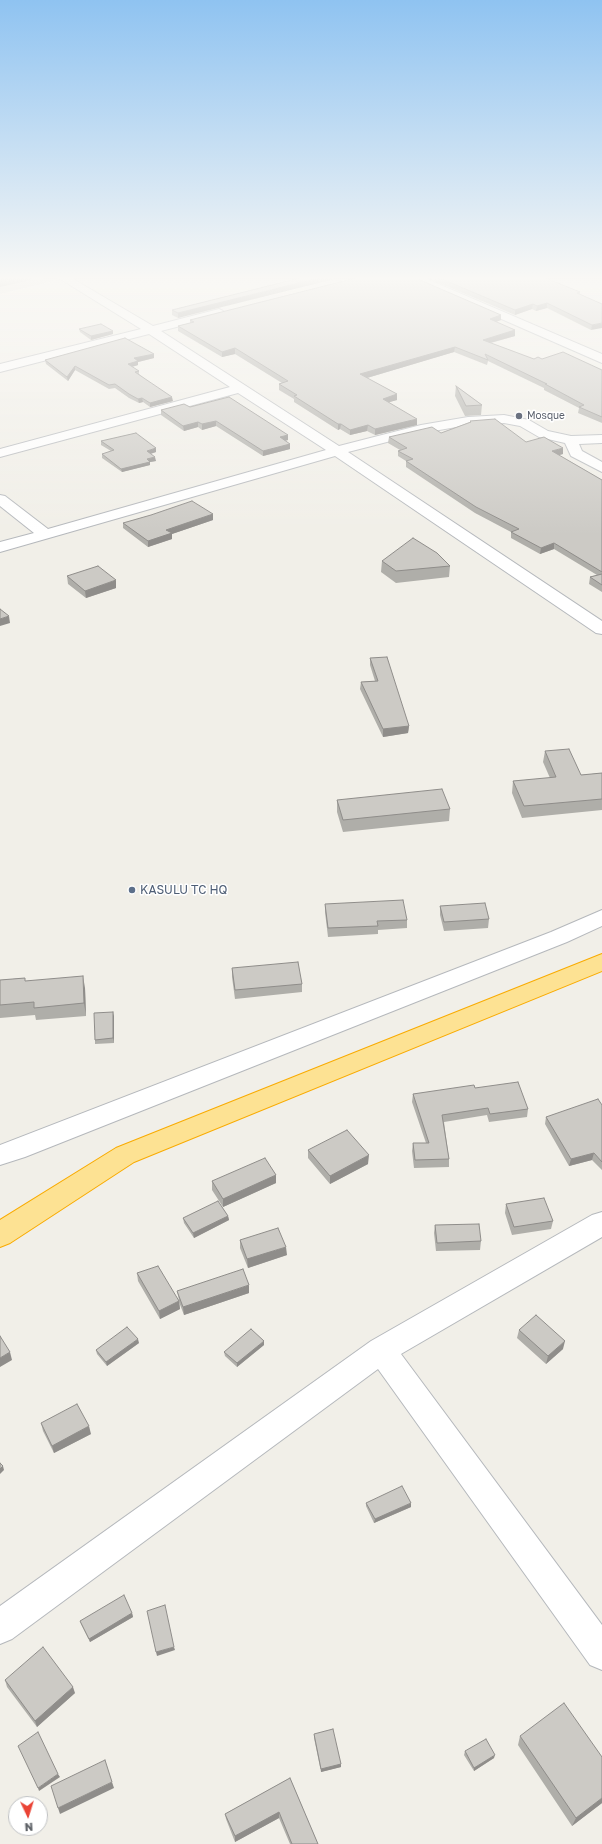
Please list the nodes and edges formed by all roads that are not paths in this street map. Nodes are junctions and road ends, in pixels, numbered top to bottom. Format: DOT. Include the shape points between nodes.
graph roads {
  1 [pos="20,363"];
  2 [pos="202,363"];
  3 [pos="0,368"];
  4 [pos="240,388"];
  5 [pos="602,439"];
  6 [pos="571,440"];
  7 [pos="337,451"];
  8 [pos="0,453"];
  9 [pos="602,468"];
  10 [pos="0,499"];
  11 [pos="45,534"];
  12 [pos="0,548"];
  13 [pos="602,629"];
  14 [pos="602,917"];
  15 [pos="602,962"];
  16 [pos="0,1155"];
  17 [pos="602,1223"];
  18 [pos="0,1235"];
  19 [pos="381,1350"];
  20 [pos="0,1627"];
  21 [pos="602,1653"];
  1 -- 3 [label="street"];
  2 -- 4 [label="street"];
  4 -- 7 [label="street"];
  4 -- 8 [label="street"];
  5 -- 6 [label="street"];
  6 -- 7 [label="street" via="504,420 468,421 421,429"];
  6 -- 9 [label="street" via="576,453"];
  7 -- 11 [label="street"];
  7 -- 13 [label="street"];
  10 -- 11 [label="street"];
  11 -- 12 [label="street"];
  14 -- 16 [label="street" via="559,937"];
  15 -- 18 [label="highway" via="125,1155"];
  17 -- 19 [label="street"];
  19 -- 20 [label="street"];
  19 -- 21 [label="street"];
}
